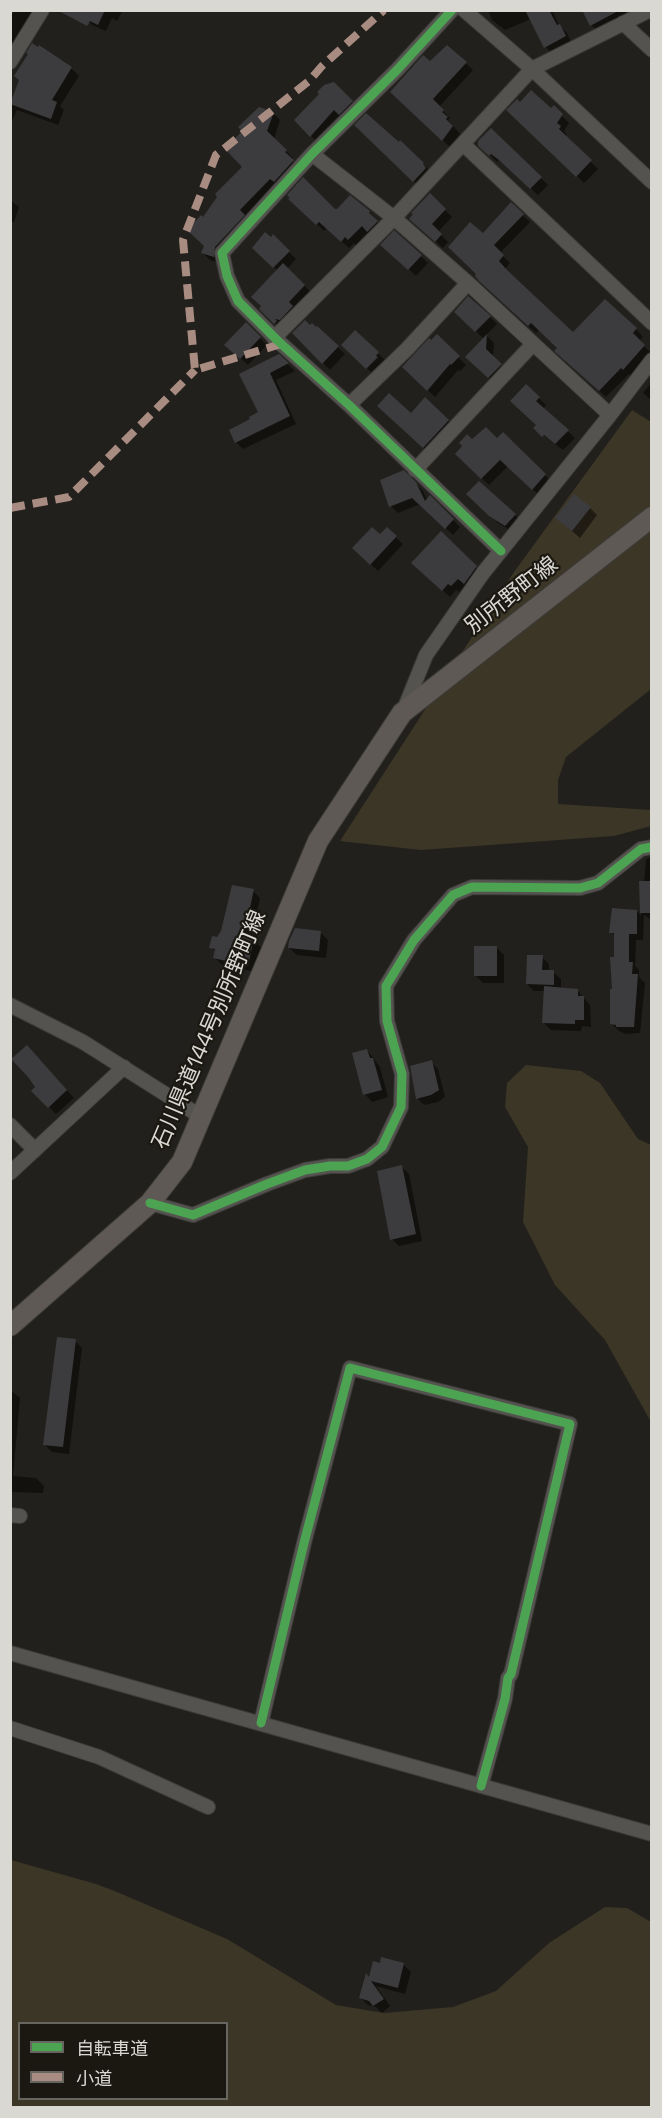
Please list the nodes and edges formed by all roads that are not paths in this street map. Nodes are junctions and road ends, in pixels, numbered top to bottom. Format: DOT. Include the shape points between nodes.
graph roads {
  1 [pos="42,10"];
  2 [pos="452,10"];
  3 [pos="464,10"];
  4 [pos="650,10"];
  5 [pos="623,23"];
  6 [pos="651,50"];
  7 [pos="10,62"];
  8 [pos="532,69"];
  9 [pos="463,144"];
  10 [pos="312,154"];
  11 [pos="651,182"];
  12 [pos="394,218"];
  13 [pos="468,283"];
  14 [pos="651,323"];
  15 [pos="274,338"];
  16 [pos="533,344"];
  17 [pos="651,360"];
  18 [pos="349,405"];
  19 [pos="610,415"];
  20 [pos="415,470"];
  21 [pos="651,517"];
  22 [pos="501,551"];
  23 [pos="402,713"];
  24 [pos="651,847"];
  25 [pos="10,1005"];
  26 [pos="124,1067"];
  27 [pos="200,1116"];
  28 [pos="10,1125"];
  29 [pos="35,1150"];
  30 [pos="10,1173"];
  31 [pos="150,1203"];
  32 [pos="10,1326"];
  33 [pos="10,1653"];
  34 [pos="261,1723"];
  35 [pos="10,1728"];
  36 [pos="481,1786"];
  37 [pos="208,1807"];
  38 [pos="651,1834"];
  1 -- 7 [label="street"];
  2 -- 10 [label="street"];
  3 -- 8 [label="street"];
  4 -- 5 [label="street"];
  5 -- 6 [label="street"];
  5 -- 8 [label="street"];
  8 -- 9 [label="street"];
  8 -- 11 [label="street"];
  9 -- 12 [label="street"];
  9 -- 14 [label="street"];
  10 -- 12 [label="street"];
  10 -- 15 [label="street" via="222,253 238,301"];
  12 -- 13 [label="street"];
  12 -- 15 [label="street"];
  13 -- 16 [label="street"];
  13 -- 18 [label="street"];
  15 -- 18 [label="street"];
  16 -- 19 [label="street"];
  16 -- 20 [label="street"];
  17 -- 19 [label="street"];
  18 -- 20 [label="street"];
  19 -- 22 [label="street"];
  20 -- 22 [label="street"];
  21 -- 23 [label="main road, 別所野町線"];
  22 -- 23 [label="street" via="426,655"];
  23 -- 27 [label="main road, 石川県道144号別所野町線" via="318,841"];
  24 -- 31 [label="street" via="641,849 598,883 580,888 472,887 453,895 414,940 386,986 387,1021 402,1074 401,1107 382,1147 367,1158 348,1166 305,1170 193,1215"];
  25 -- 26 [label="street"];
  26 -- 27 [label="street"];
  26 -- 29 [label="street"];
  27 -- 31 [label="main road, 石川県道144号別所野町線" via="182,1162"];
  28 -- 29 [label="street"];
  29 -- 30 [label="street"];
  31 -- 32 [label="main road, 石川県道144号別所野町線"];
  33 -- 34 [label="street"];
  34 -- 36 [label="street"];
  34 -- 36 [label="street" via="350,1368 570,1424"];
  35 -- 37 [label="street" via="99,1757"];
  36 -- 38 [label="street"];
}
